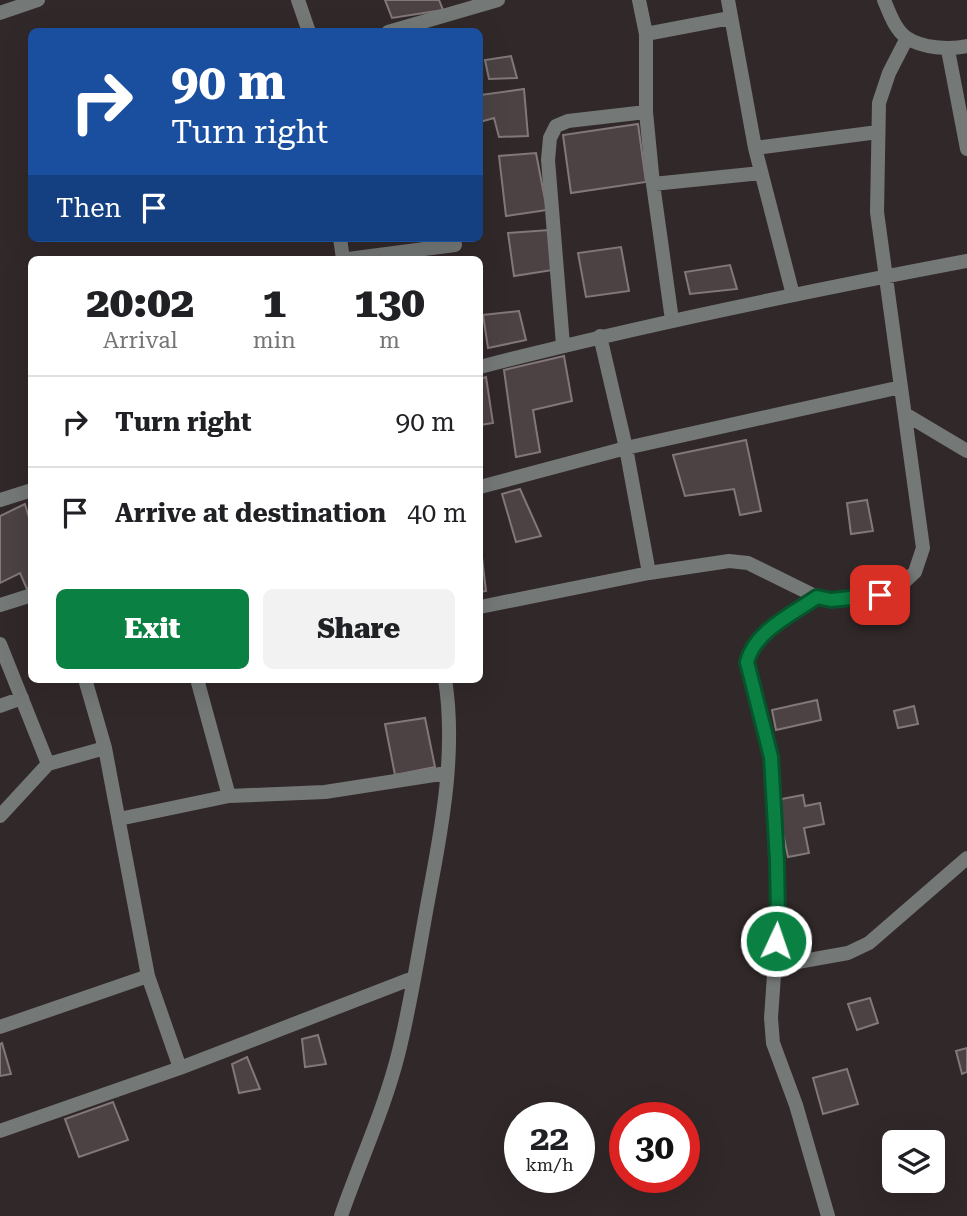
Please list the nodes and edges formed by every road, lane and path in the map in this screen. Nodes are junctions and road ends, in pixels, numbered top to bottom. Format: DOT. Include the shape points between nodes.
graph roads {
  1 [pos="38,0"];
  2 [pos="298,0"];
  3 [pos="498,0"];
  4 [pos="639,0"];
  5 [pos="728,0"];
  6 [pos="884,0"];
  7 [pos="0,13"];
  8 [pos="730,18"];
  9 [pos="417,27"];
  10 [pos="308,28"];
  11 [pos="646,34"];
  12 [pos="907,38"];
  13 [pos="967,46"];
  14 [pos="948,50"];
  15 [pos="646,113"];
  16 [pos="877,132"];
  17 [pos="755,148"];
  18 [pos="967,149"];
  19 [pos="761,173"];
  20 [pos="653,184"];
  21 [pos="455,247"];
  22 [pos="375,256"];
  23 [pos="967,261"];
  24 [pos="886,276"];
  25 [pos="793,295"];
  26 [pos="672,320"];
  27 [pos="600,336"];
  28 [pos="563,345"];
  29 [pos="483,366"];
  30 [pos="901,387"];
  31 [pos="905,414"];
  32 [pos="626,448"];
  33 [pos="967,451"];
  34 [pos="483,486"];
  35 [pos="28,491"];
  36 [pos="0,500"];
  37 [pos="649,573"];
  38 [pos="28,596"];
  39 [pos="817,597"];
  40 [pos="0,605"];
  41 [pos="483,606"];
  42 [pos="0,644"];
  43 [pos="86,683"];
  44 [pos="204,683"];
  45 [pos="446,683"];
  46 [pos="22,698"];
  47 [pos="0,706"];
  48 [pos="105,748"];
  49 [pos="48,764"];
  50 [pos="447,773"];
  51 [pos="229,796"];
  52 [pos="0,816"];
  53 [pos="119,819"];
  54 [pos="967,858"];
  55 [pos="775,965"];
  56 [pos="148,976"];
  57 [pos="413,978"];
  58 [pos="0,1027"];
  59 [pos="180,1068"];
  60 [pos="0,1131"];
  61 [pos="341,1216"];
  62 [pos="828,1216"];
  1 -- 7 [label="street"];
  2 -- 10 [label="street"];
  3 -- 9 [label="street"];
  4 -- 11 [label="street"];
  5 -- 8 [label="street"];
  6 -- 12 [label="street"];
  8 -- 11 [label="street"];
  8 -- 17 [label="street"];
  11 -- 15 [label="street"];
  12 -- 14 [label="street"];
  12 -- 16 [label="street" via="879,103"];
  13 -- 14 [label="street"];
  14 -- 18 [label="street"];
  15 -- 20 [label="street"];
  15 -- 28 [label="street" via="569,121 556,126 550,138"];
  16 -- 17 [label="street"];
  16 -- 24 [label="street" via="877,212"];
  17 -- 19 [label="street"];
  19 -- 20 [label="street"];
  19 -- 25 [label="street"];
  20 -- 26 [label="street"];
  21 -- 22 [label="street"];
  23 -- 24 [label="street"];
  24 -- 25 [label="street"];
  24 -- 30 [label="street"];
  25 -- 26 [label="street"];
  26 -- 27 [label="street"];
  27 -- 28 [label="street"];
  27 -- 32 [label="street"];
  28 -- 29 [label="street"];
  30 -- 31 [label="street"];
  30 -- 32 [label="street"];
  31 -- 33 [label="street"];
  31 -- 39 [label="street" via="923,548 915,572 899,587 880,595"];
  32 -- 34 [label="street"];
  32 -- 37 [label="street"];
  35 -- 36 [label="street"];
  37 -- 39 [label="street" via="729,561 748,563"];
  37 -- 41 [label="street"];
  38 -- 40 [label="street"];
  39 -- 55 [label="street" via="761,636 747,662 771,757 778,917"];
  42 -- 46 [label="street"];
  43 -- 48 [label="street"];
  44 -- 51 [label="street"];
  45 -- 50 [label="street"];
  46 -- 47 [label="street"];
  46 -- 49 [label="street"];
  48 -- 49 [label="street"];
  48 -- 53 [label="street"];
  49 -- 52 [label="street"];
  50 -- 51 [label="street" via="325,792"];
  50 -- 57 [label="street" via="442,827"];
  51 -- 53 [label="street"];
  53 -- 56 [label="street"];
  54 -- 55 [label="street" via="869,943 848,953"];
  55 -- 62 [label="street" via="773,1042"];
  56 -- 58 [label="street"];
  56 -- 59 [label="street"];
  57 -- 59 [label="street"];
  57 -- 61 [label="street" via="399,1052"];
  59 -- 60 [label="street"];
}
